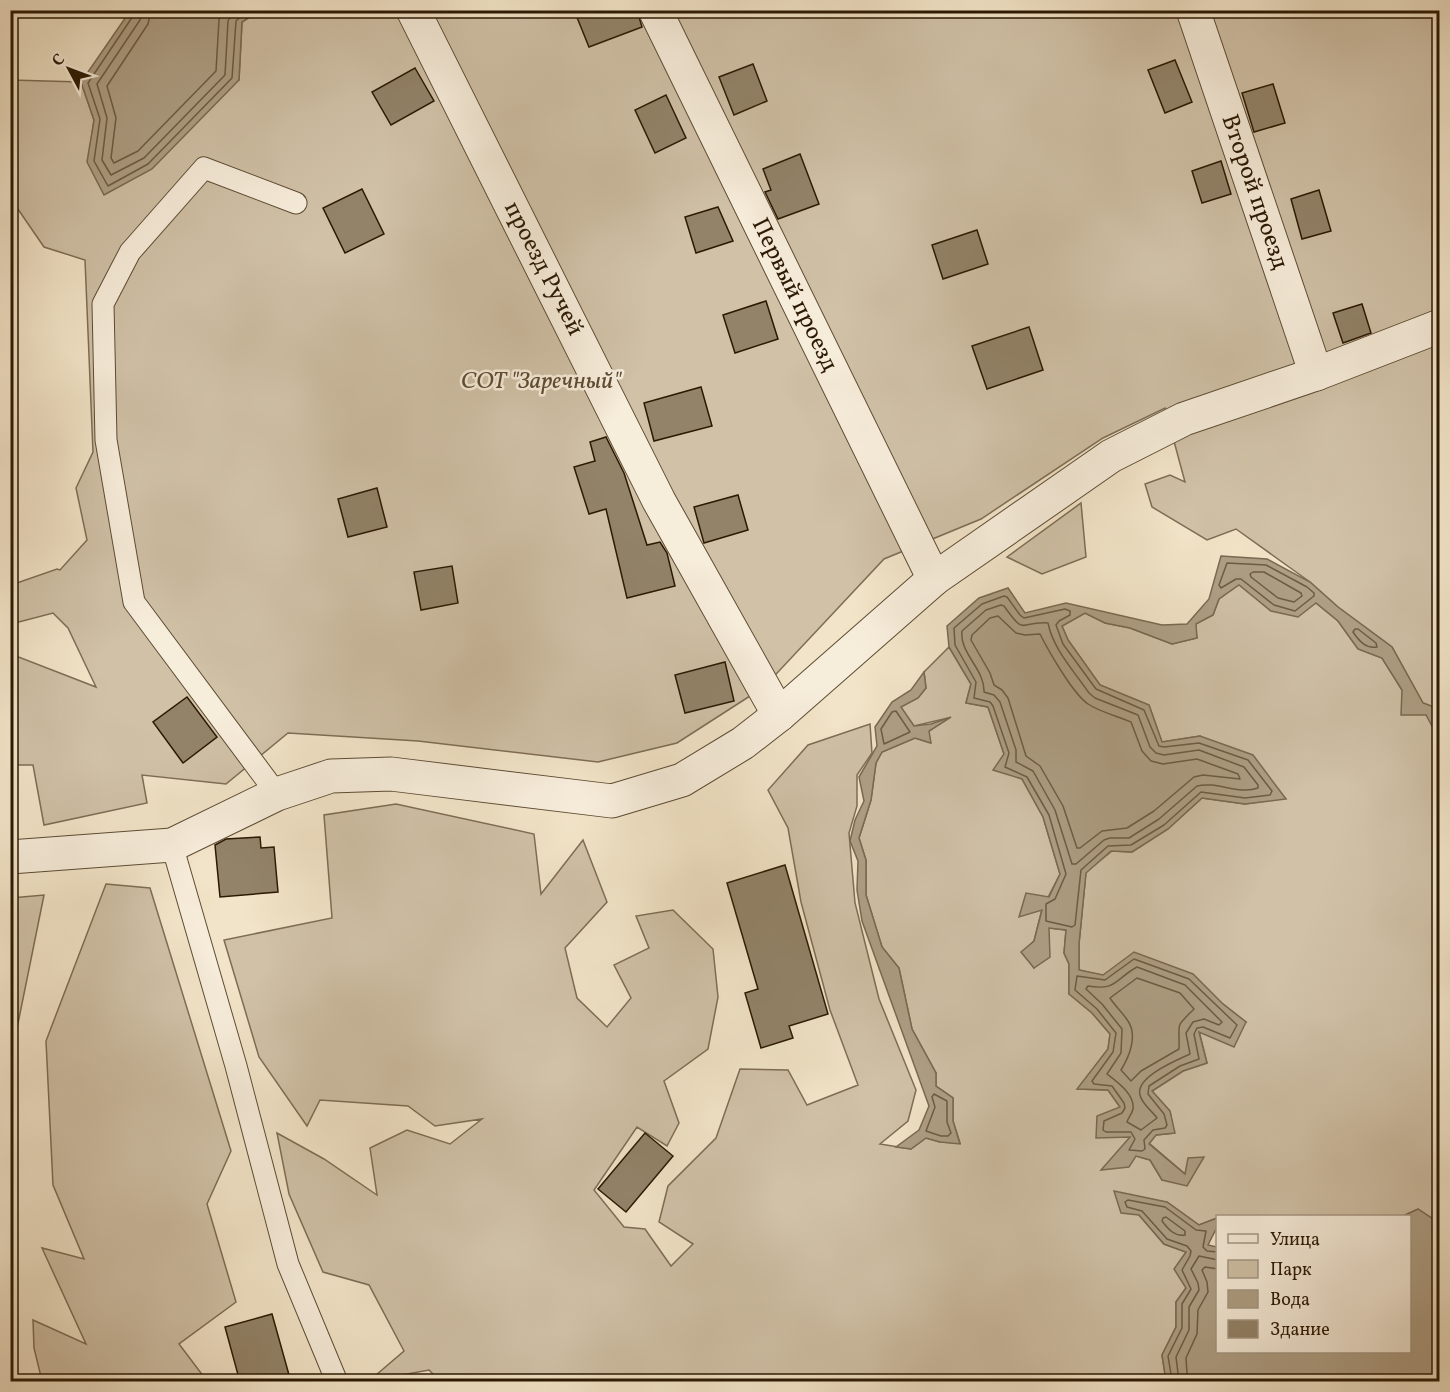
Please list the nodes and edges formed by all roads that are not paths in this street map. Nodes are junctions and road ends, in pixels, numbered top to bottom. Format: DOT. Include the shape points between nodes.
graph roads {
  1 [pos="413,10"];
  2 [pos="655,10"];
  3 [pos="1193,10"];
  4 [pos="296,203"];
  5 [pos="1440,326"];
  6 [pos="1316,374"];
  7 [pos="934,579"];
  8 [pos="779,716"];
  9 [pos="278,794"];
  10 [pos="172,845"];
  11 [pos="10,857"];
  12 [pos="337,1382"];
  1 -- 8 [label="street, проезд Ручей" via="659,501"];
  2 -- 7 [label="street, Первый проезд"];
  3 -- 6 [label="street, Второй проезд"];
  4 -- 9 [label="lane" via="204,168 130,252 103,304 106,440 134,602"];
  5 -- 6 [label="street"];
  6 -- 7 [label="street" via="1184,419 1111,456"];
  7 -- 8 [label="street"];
  8 -- 9 [label="street" via="682,780 612,801 391,774 331,776"];
  9 -- 10 [label="street"];
  10 -- 11 [label="street"];
  10 -- 12 [label="lane" via="288,1264"];
}
